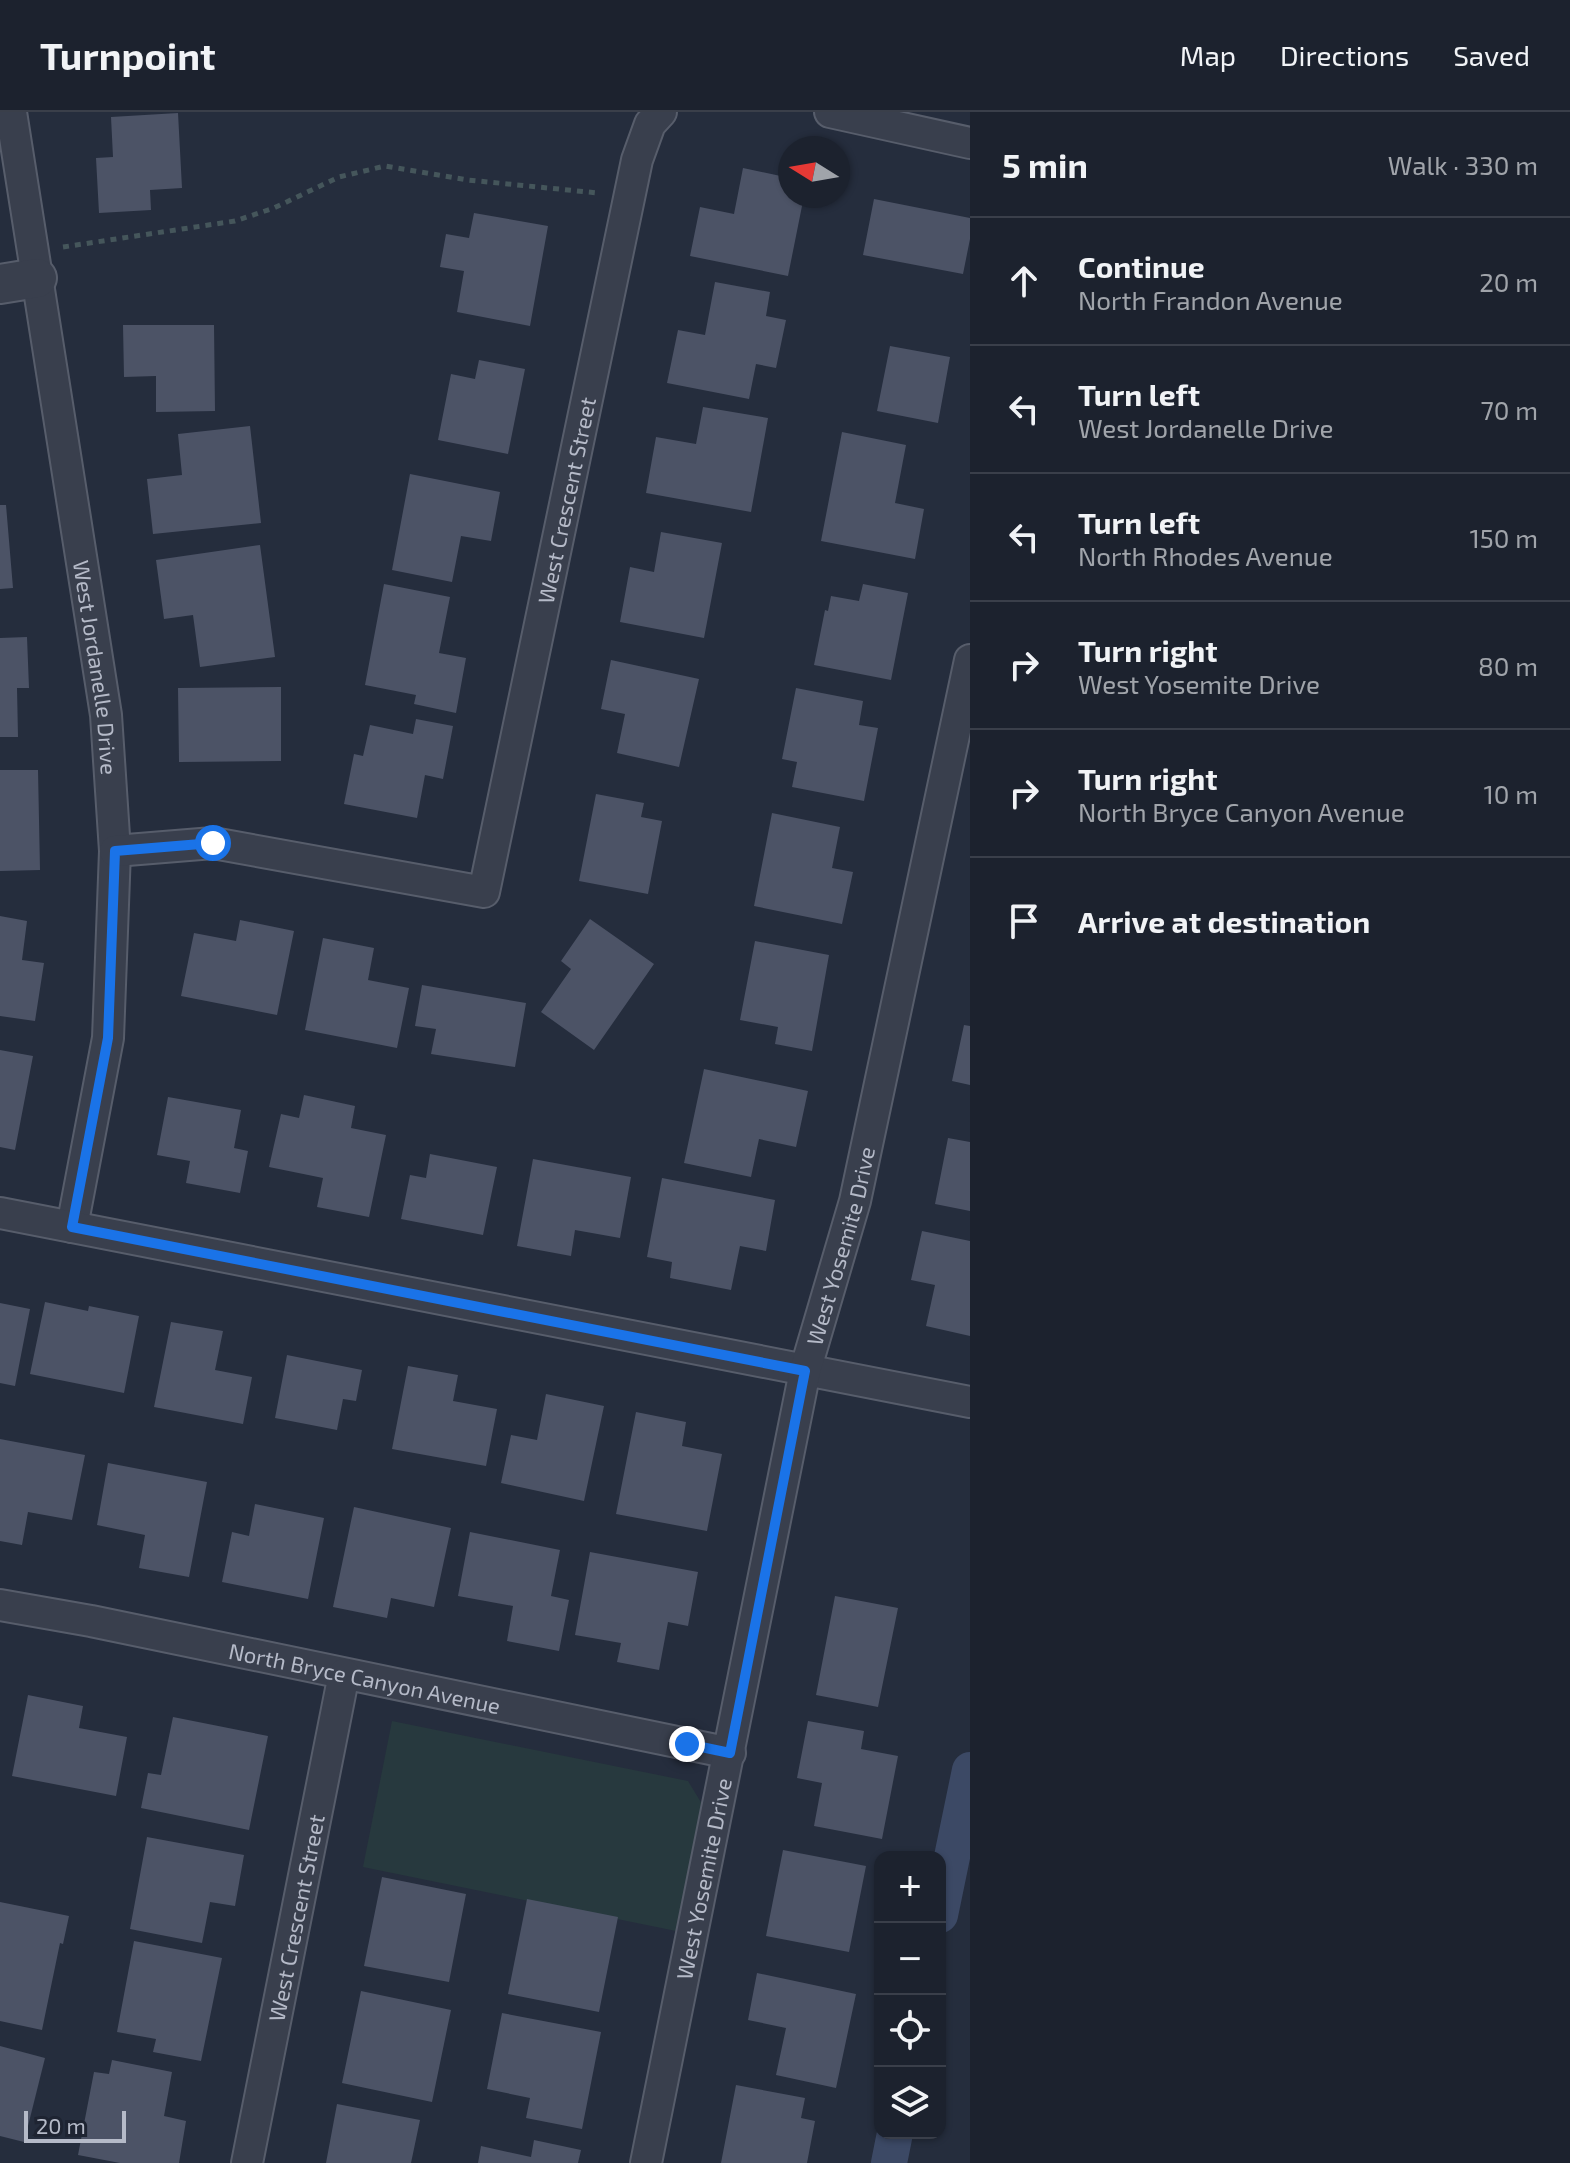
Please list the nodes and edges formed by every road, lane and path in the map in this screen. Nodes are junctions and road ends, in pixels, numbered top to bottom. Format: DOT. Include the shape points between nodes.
graph roads {
  1 [pos="11,112"];
  2 [pos="661,112"];
  3 [pos="830,112"];
  4 [pos="970,143"];
  5 [pos="599,194"];
  6 [pos="62,248"];
  7 [pos="37,278"];
  8 [pos="0,284"];
  9 [pos="970,660"];
  10 [pos="115,851"];
  11 [pos="0,1213"];
  12 [pos="72,1227"];
  13 [pos="805,1371"];
  14 [pos="970,1402"];
  15 [pos="0,1605"];
  16 [pos="344,1674"];
  17 [pos="730,1753"];
  18 [pos="247,2163"];
  19 [pos="646,2163"];
  1 -- 7 [label="street, West Jordanelle Drive"];
  2 -- 10 [label="street, West Crescent Street" via="650,124 637,160 484,892 213,843"];
  3 -- 4 [label="street"];
  5 -- 6 [label="path" via="385,166 339,177 235,221"];
  7 -- 8 [label="street"];
  7 -- 10 [label="street, West Jordanelle Drive" via="106,715"];
  9 -- 13 [label="street, West Yosemite Drive" via="855,1201"];
  10 -- 12 [label="street, West Jordanelle Drive" via="108,1038"];
  11 -- 12 [label="street"];
  12 -- 13 [label="street"];
  13 -- 14 [label="street"];
  13 -- 17 [label="street, West Yosemite Drive"];
  15 -- 16 [label="street, North Bryce Canyon Avenue"];
  16 -- 17 [label="street, North Bryce Canyon Avenue"];
  16 -- 18 [label="street, West Crescent Street"];
  17 -- 19 [label="street, West Yosemite Drive"];
}
